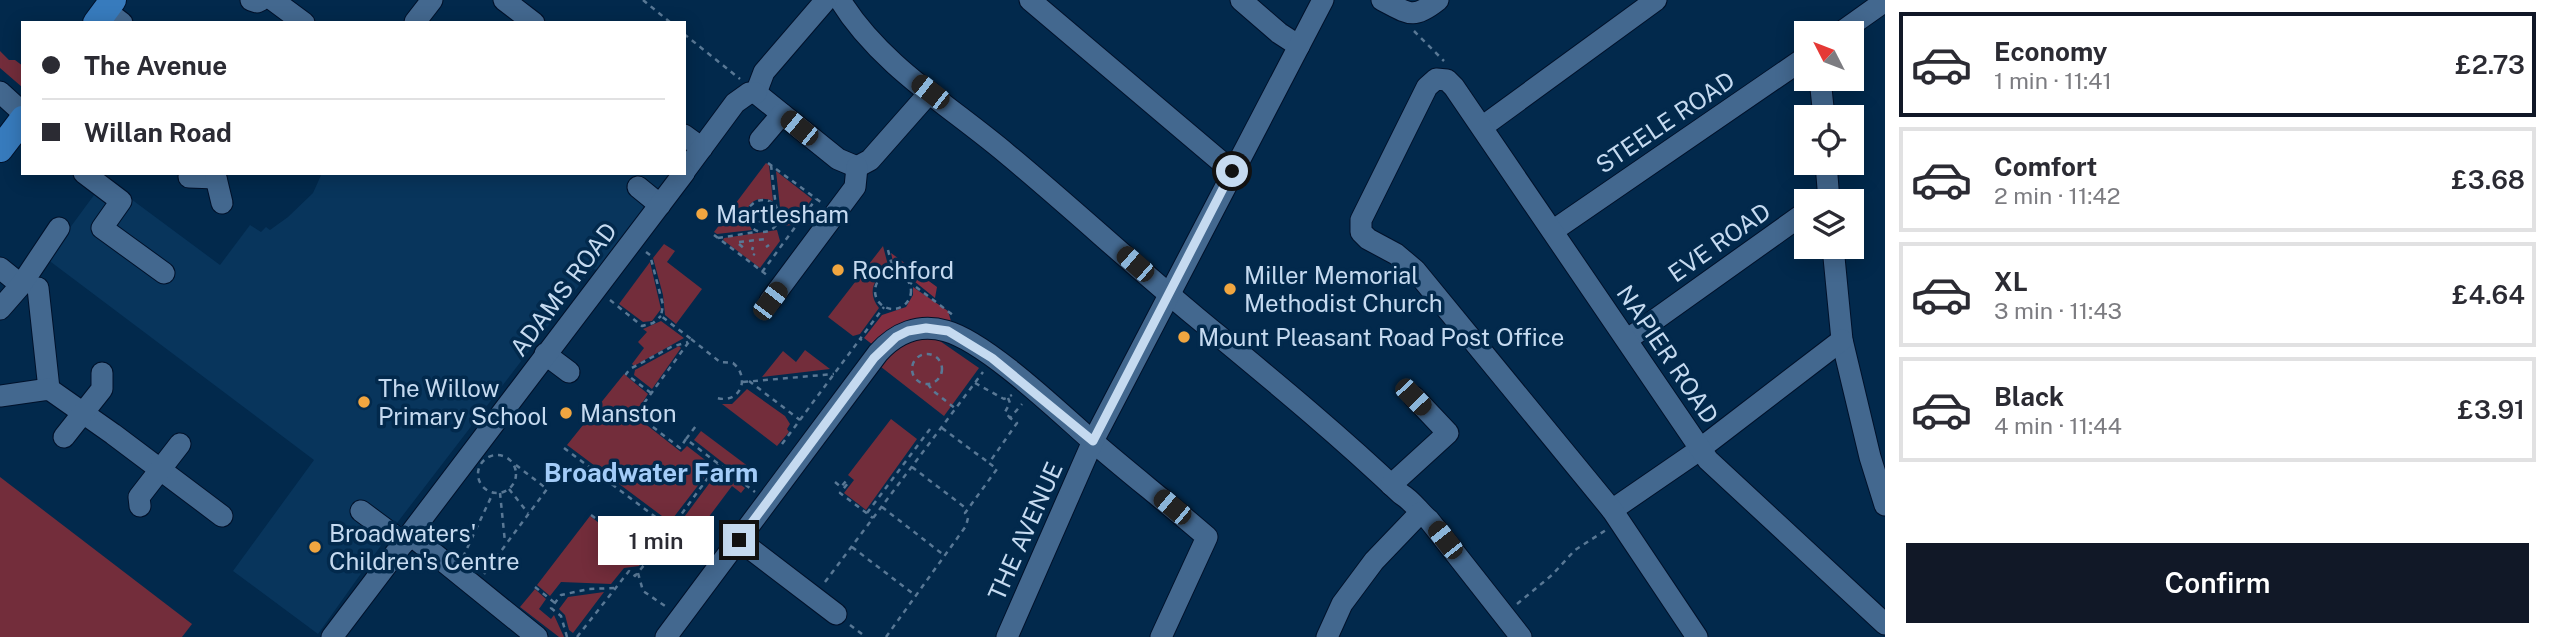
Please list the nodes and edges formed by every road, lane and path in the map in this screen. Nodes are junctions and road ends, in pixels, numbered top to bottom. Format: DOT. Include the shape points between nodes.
graph roads {
  1 [pos="251,0"];
  2 [pos="261,0"];
  3 [pos="273,0"];
  4 [pos="432,0"];
  5 [pos="504,0"];
  6 [pos="643,0"];
  7 [pos="1030,0"];
  8 [pos="1241,0"];
  9 [pos="1323,0"];
  10 [pos="1382,0"];
  11 [pos="1438,0"];
  12 [pos="1656,0"];
  13 [pos="1885,1"];
  14 [pos="822,4"];
  15 [pos="845,7"];
  16 [pos="1404,12"];
  17 [pos="301,21"];
  18 [pos="416,21"];
  19 [pos="531,21"];
  20 [pos="669,21"];
  21 [pos="1856,21"];
  22 [pos="686,36"];
  23 [pos="1299,46"];
  24 [pos="1794,65"];
  25 [pos="1447,80"];
  26 [pos="0,92"];
  27 [pos="930,92"];
  28 [pos="752,93"];
  29 [pos="782,114"];
  30 [pos="21,120"];
  31 [pos="21,122"];
  32 [pos="1482,127"];
  33 [pos="686,136"];
  34 [pos="760,140"];
  35 [pos="702,148"];
  36 [pos="0,149"];
  37 [pos="857,167"];
  38 [pos="686,170"];
  39 [pos="1232,171"];
  40 [pos="87,175"];
  41 [pos="682,175"];
  42 [pos="218,176"];
  43 [pos="189,177"];
  44 [pos="638,187"];
  45 [pos="817,199"];
  46 [pos="222,203"];
  47 [pos="660,205"];
  48 [pos="775,205"];
  49 [pos="751,206"];
  50 [pos="767,210"];
  51 [pos="757,212"];
  52 [pos="835,213"];
  53 [pos="768,219"];
  54 [pos="759,220"];
  55 [pos="1794,221"];
  56 [pos="776,225"];
  57 [pos="753,227"];
  58 [pos="59,228"];
  59 [pos="1554,230"];
  60 [pos="760,231"];
  61 [pos="755,232"];
  62 [pos="714,235"];
  63 [pos="721,238"];
  64 [pos="766,239"];
  65 [pos="632,241"];
  66 [pos="755,241"];
  67 [pos="746,250"];
  68 [pos="888,250"];
  69 [pos="1834,259"];
  70 [pos="0,268"];
  71 [pos="762,272"];
  72 [pos="164,273"];
  73 [pos="894,273"];
  74 [pos="906,279"];
  75 [pos="596,289"];
  76 [pos="776,294"];
  77 [pos="1170,295"];
  78 [pos="31,297"];
  79 [pos="884,307"];
  80 [pos="0,309"];
  81 [pos="661,316"];
  82 [pos="948,331"];
  83 [pos="860,339"];
  84 [pos="1628,339"];
  85 [pos="1842,340"];
  86 [pos="690,341"];
  87 [pos="878,353"];
  88 [pos="545,354"];
  89 [pos="992,358"];
  90 [pos="569,372"];
  91 [pos="102,373"];
  92 [pos="834,374"];
  93 [pos="743,382"];
  94 [pos="749,382"];
  95 [pos="975,383"];
  96 [pos="928,384"];
  97 [pos="1028,387"];
  98 [pos="49,389"];
  99 [pos="652,394"];
  100 [pos="0,396"];
  101 [pos="1413,397"];
  102 [pos="717,398"];
  103 [pos="1008,398"];
  104 [pos="957,409"];
  105 [pos="84,413"];
  106 [pos="1010,418"];
  107 [pos="800,420"];
  108 [pos="696,426"];
  109 [pos="942,428"];
  110 [pos="930,429"];
  111 [pos="64,437"];
  112 [pos="687,439"];
  113 [pos="1093,441"];
  114 [pos="180,444"];
  115 [pos="564,448"];
  116 [pos="1700,449"];
  117 [pos="781,460"];
  118 [pos="512,462"];
  119 [pos="989,463"];
  120 [pos="718,464"];
  121 [pos="912,467"];
  122 [pos="160,469"];
  123 [pos="835,482"];
  124 [pos="1391,485"];
  125 [pos="509,489"];
  126 [pos="493,493"];
  127 [pos="500,494"];
  128 [pos="767,501"];
  129 [pos="1885,505"];
  130 [pos="140,506"];
  131 [pos="882,507"];
  132 [pos="967,509"];
  133 [pos="360,512"];
  134 [pos="528,513"];
  135 [pos="867,513"];
  136 [pos="1420,513"];
  137 [pos="591,515"];
  138 [pos="222,516"];
  139 [pos="1615,516"];
  140 [pos="873,518"];
  141 [pos="670,528"];
  142 [pos="407,539"];
  143 [pos="739,540"];
  144 [pos="505,544"];
  145 [pos="852,547"];
  146 [pos="945,556"];
  147 [pos="649,558"];
  148 [pos="459,566"];
  149 [pos="638,573"];
  150 [pos="476,585"];
  151 [pos="535,587"];
  152 [pos="614,588"];
  153 [pos="916,596"];
  154 [pos="814,597"];
  155 [pos="555,603"];
  156 [pos="836,614"];
  157 [pos="1503,614"];
  158 [pos="680,618"];
  159 [pos="1885,624"];
  160 [pos="332,637"];
  161 [pos="537,637"];
  162 [pos="567,637"];
  163 [pos="577,637"];
  164 [pos="666,637"];
  165 [pos="886,637"];
  166 [pos="1007,637"];
  167 [pos="1161,637"];
  168 [pos="1327,637"];
  169 [pos="1521,637"];
  170 [pos="1697,637"];
  1 -- 2 [label="street"];
  3 -- 17 [label="street"];
  4 -- 18 [label="street"];
  5 -- 19 [label="street"];
  6 -- 20 [label="path"];
  7 -- 39 [label="street"];
  8 -- 23 [label="street"];
  9 -- 23 [label="street, THE AVENUE"];
  10 -- 16 [label="street"];
  11 -- 16 [label="street" via="1421,13"];
  12 -- 32 [label="street"];
  13 -- 21 [label="street"];
  14 -- 15 [label="street"];
  14 -- 28 [label="street, ADAMS ROAD" via="764,72"];
  15 -- 27 [label="street" via="881,50"];
  16 -- 25 [label="path" via="1413,30 1447,65"];
  22 -- 28 [label="path" via="745,82"];
  23 -- 39 [label="street, THE AVENUE"];
  24 -- 59 [label="street, STEELE ROAD"];
  25 -- 32 [label="street, NAPIER ROAD"];
  25 -- 139 [label="street" via="1437,79 1427,88 1361,220 1361,232 1415,270"];
  26 -- 30 [label="street"];
  27 -- 37 [label="street" via="870,160"];
  27 -- 77 [label="street"];
  28 -- 29 [label="street"];
  28 -- 35 [label="street, ADAMS ROAD" via="735,103"];
  29 -- 34 [label="street"];
  29 -- 37 [label="street" via="838,159"];
  31 -- 36 [label="main road"];
  32 -- 59 [label="street, NAPIER ROAD"];
  33 -- 35 [label="street"];
  35 -- 38 [label="street, ADAMS ROAD"];
  37 -- 52 [label="street" via="855,187"];
  39 -- 77 [label="street, THE AVENUE"];
  40 -- 72 [label="street" via="121,201 102,228"];
  41 -- 47 [label="street, ADAMS ROAD"];
  42 -- 43 [label="street"];
  42 -- 46 [label="street"];
  44 -- 47 [label="street"];
  45 -- 48 [label="path" via="770,164"];
  45 -- 52 [label="path"];
  45 -- 71 [label="path"];
  47 -- 65 [label="street, ADAMS ROAD"];
  48 -- 49 [label="path" via="759,201"];
  48 -- 50 [label="path"];
  48 -- 56 [label="path"];
  49 -- 51 [label="path"];
  49 -- 57 [label="path" via="748,216"];
  50 -- 51 [label="path"];
  50 -- 53 [label="path"];
  51 -- 54 [label="path"];
  52 -- 76 [label="street"];
  53 -- 54 [label="path"];
  53 -- 56 [label="path"];
  54 -- 57 [label="path"];
  55 -- 84 [label="street, EVE ROAD"];
  56 -- 60 [label="path"];
  57 -- 60 [label="path"];
  58 -- 78 [label="street"];
  59 -- 84 [label="street, NAPIER ROAD"];
  60 -- 61 [label="path"];
  61 -- 63 [label="path"];
  61 -- 66 [label="path"];
  62 -- 63 [label="path"];
  63 -- 71 [label="path"];
  64 -- 66 [label="path"];
  65 -- 75 [label="street, ADAMS ROAD"];
  65 -- 81 [label="path" via="650,255 663,305"];
  66 -- 67 [label="path" via="739,243"];
  68 -- 73 [label="path"];
  69 -- 85 [label="street"];
  70 -- 78 [label="street"];
  71 -- 76 [label="path"];
  73 -- 74 [label="path"];
  73 -- 79 [label="path" via="883,276 876,286 876,298"];
  74 -- 79 [label="path" via="910,289 905,304 895,309"];
  74 -- 82 [label="path" via="957,317"];
  75 -- 81 [label="path" via="642,326"];
  75 -- 88 [label="street, ADAMS ROAD"];
  77 -- 113 [label="street, THE AVENUE"];
  77 -- 124 [label="street"];
  78 -- 80 [label="street"];
  78 -- 98 [label="street"];
  79 -- 83 [label="path"];
  81 -- 86 [label="path"];
  82 -- 87 [label="street" via="908,331"];
  82 -- 89 [label="street"];
  83 -- 87 [label="path"];
  83 -- 92 [label="path"];
  84 -- 116 [label="street, NAPIER ROAD"];
  85 -- 116 [label="street"];
  85 -- 129 [label="street"];
  86 -- 93 [label="path" via="720,362 737,366"];
  86 -- 99 [label="path"];
  86 -- 99 [label="path" via="626,374"];
  87 -- 117 [label="street"];
  88 -- 90 [label="street"];
  88 -- 142 [label="street, ADAMS ROAD"];
  89 -- 95 [label="path"];
  89 -- 97 [label="street"];
  91 -- 105 [label="street" via="103,389"];
  92 -- 94 [label="path"];
  92 -- 107 [label="path"];
  93 -- 94 [label="path"];
  93 -- 102 [label="path" via="733,397"];
  94 -- 107 [label="path"];
  95 -- 103 [label="path"];
  95 -- 104 [label="path"];
  96 -- 96 [label="path" via="937,379 941,365 926,354 914,361 912,370 919,382"];
  96 -- 104 [label="path"];
  97 -- 103 [label="path"];
  97 -- 106 [label="path"];
  97 -- 113 [label="street"];
  98 -- 100 [label="street"];
  98 -- 105 [label="street"];
  99 -- 112 [label="path" via="636,414 680,448"];
  101 -- 124 [label="street" via="1448,433"];
  103 -- 106 [label="path" via="1005,412"];
  104 -- 109 [label="path"];
  105 -- 111 [label="street"];
  105 -- 122 [label="street"];
  106 -- 119 [label="path" via="1017,423"];
  107 -- 117 [label="path"];
  108 -- 112 [label="path"];
  109 -- 119 [label="path"];
  109 -- 121 [label="path"];
  110 -- 135 [label="path"];
  112 -- 120 [label="path"];
  113 -- 166 [label="street, THE AVENUE"];
  113 -- 167 [label="street" via="1207,537"];
  114 -- 122 [label="street"];
  115 -- 141 [label="path"];
  116 -- 139 [label="street"];
  116 -- 159 [label="street, NAPIER ROAD"];
  117 -- 128 [label="street"];
  118 -- 125 [label="path" via="517,478"];
  118 -- 126 [label="path" via="495,455 482,462 480,483"];
  118 -- 134 [label="path" via="547,489"];
  119 -- 132 [label="path" via="997,469"];
  120 -- 128 [label="path"];
  120 -- 141 [label="path"];
  121 -- 131 [label="path"];
  121 -- 132 [label="path"];
  122 -- 130 [label="street" via="139,497"];
  122 -- 138 [label="street"];
  123 -- 135 [label="path" via="841,487 846,481 840,493"];
  124 -- 136 [label="street"];
  125 -- 127 [label="path"];
  125 -- 134 [label="path"];
  126 -- 127 [label="path"];
  126 -- 148 [label="path"];
  127 -- 144 [label="path"];
  128 -- 143 [label="street"];
  131 -- 140 [label="path"];
  131 -- 146 [label="path"];
  132 -- 146 [label="path" via="966,526"];
  133 -- 142 [label="street"];
  134 -- 144 [label="path"];
  135 -- 140 [label="path"];
  136 -- 157 [label="street"];
  136 -- 168 [label="street" via="1374,561 1342,604"];
  137 -- 147 [label="path"];
  139 -- 157 [label="path"];
  139 -- 170 [label="street"];
  140 -- 145 [label="path"];
  141 -- 147 [label="path"];
  142 -- 150 [label="street"];
  142 -- 160 [label="street, ADAMS ROAD"];
  143 -- 154 [label="street"];
  143 -- 158 [label="street"];
  144 -- 150 [label="path"];
  145 -- 153 [label="path"];
  145 -- 154 [label="path"];
  146 -- 153 [label="path"];
  147 -- 149 [label="path"];
  149 -- 152 [label="path" via="635,576 629,571"];
  149 -- 158 [label="path" via="643,591"];
  150 -- 161 [label="street"];
  151 -- 155 [label="path"];
  152 -- 155 [label="path" via="561,595"];
  152 -- 163 [label="path"];
  153 -- 165 [label="path"];
  154 -- 156 [label="street"];
  155 -- 162 [label="path" via="551,608 561,616"];
  157 -- 169 [label="street"];
  158 -- 164 [label="street"];
}
